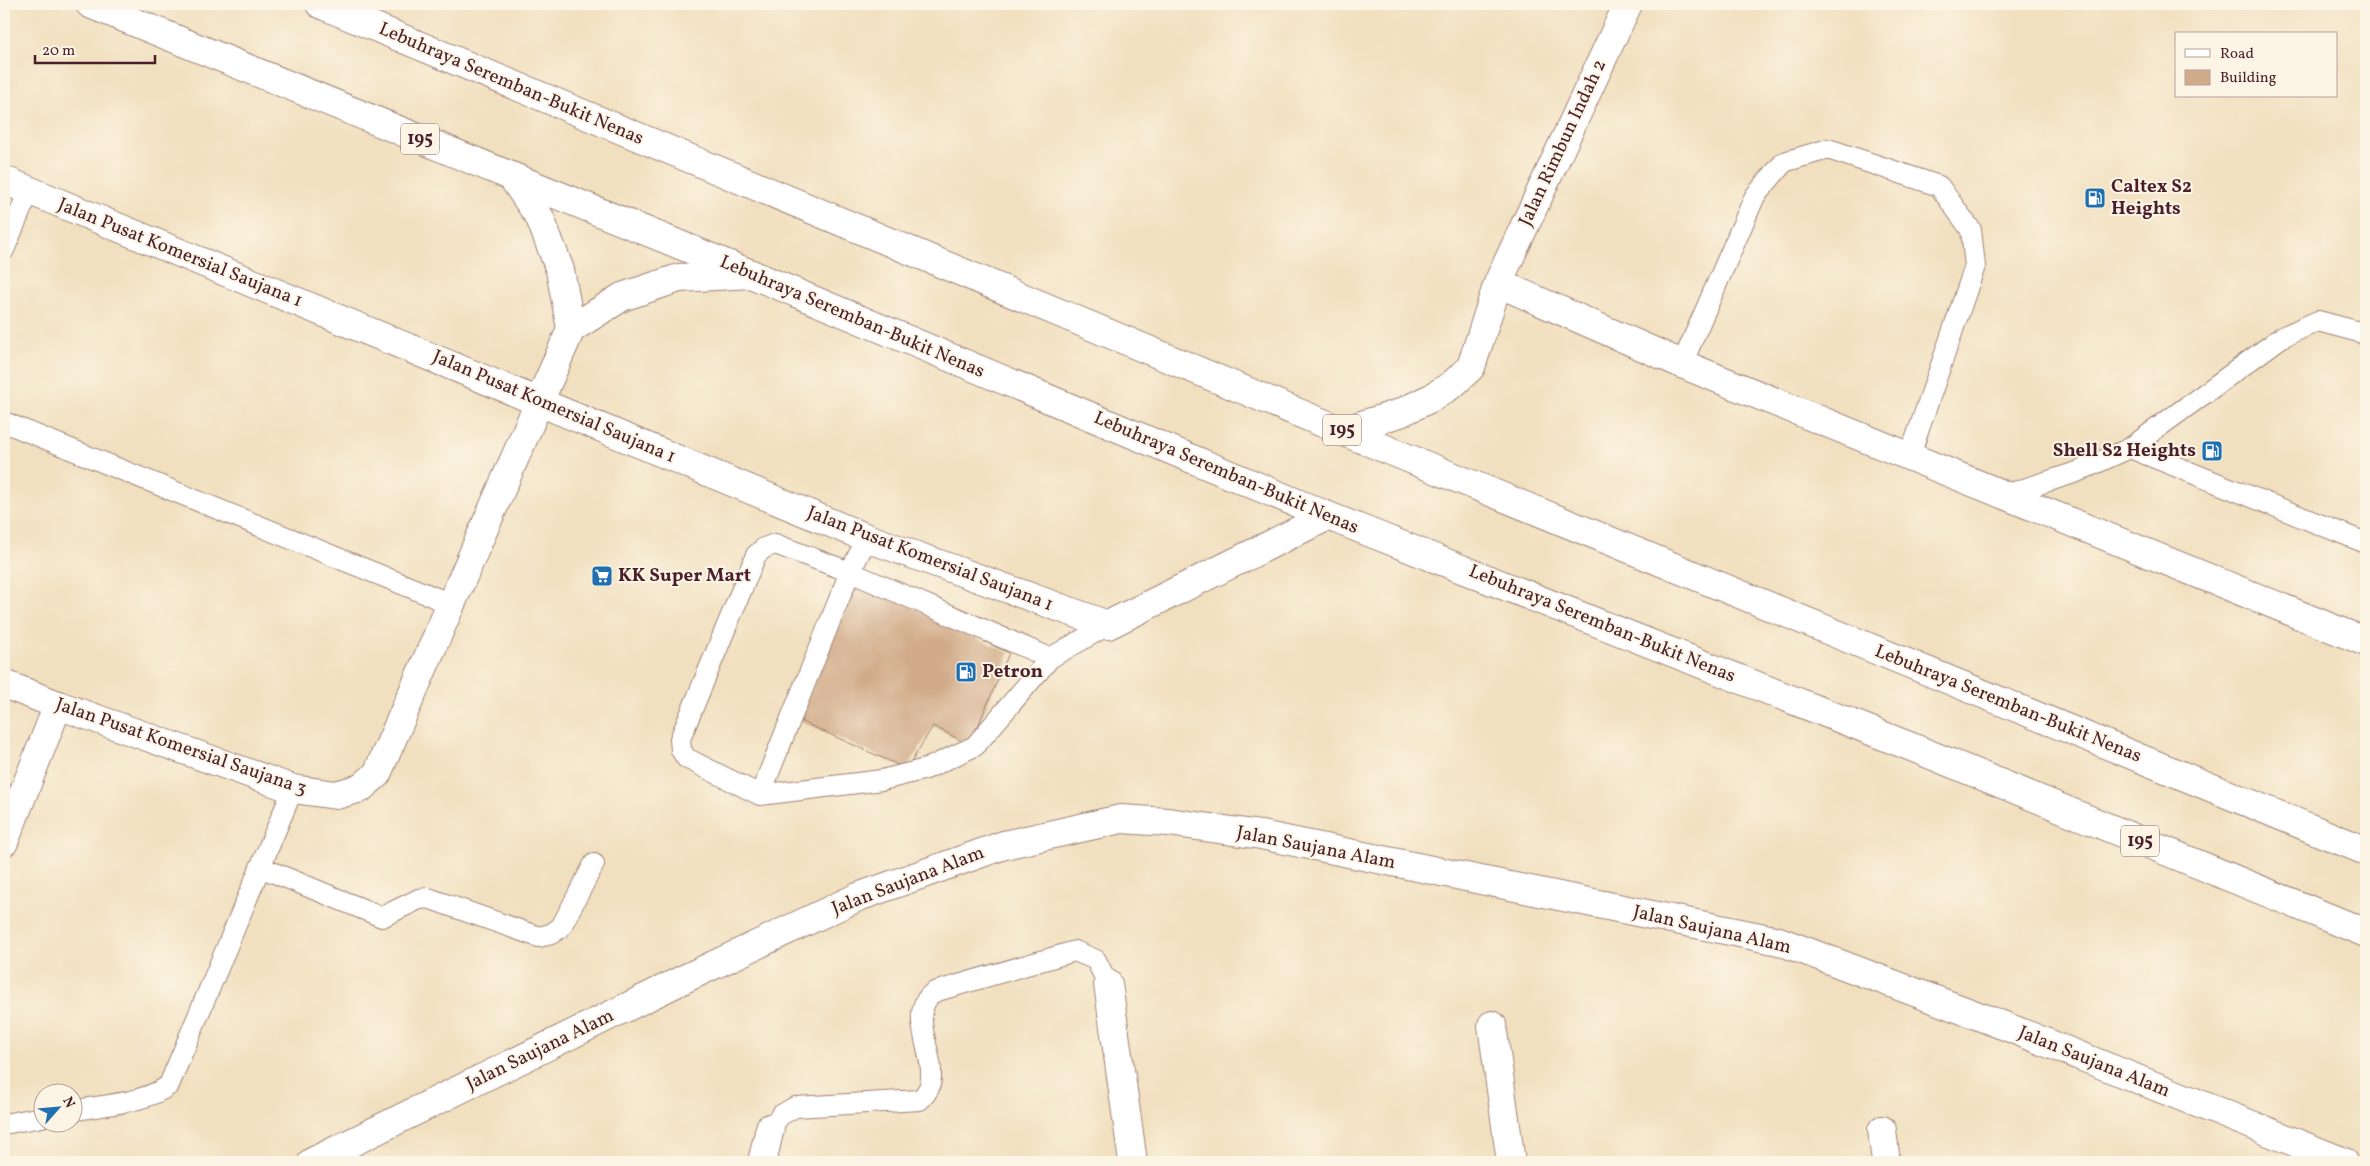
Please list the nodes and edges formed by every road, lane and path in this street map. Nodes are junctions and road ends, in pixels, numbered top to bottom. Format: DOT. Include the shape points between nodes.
graph roads {
  1 [pos="90,4"];
  2 [pos="320,4"];
  3 [pos="1628,4"];
  4 [pos="512,176"];
  5 [pos="4,180"];
  6 [pos="29,191"];
  7 [pos="4,250"];
  8 [pos="751,274"];
  9 [pos="1498,283"];
  10 [pos="571,329"];
  11 [pos="2366,336"];
  12 [pos="1682,364"];
  13 [pos="540,400"];
  14 [pos="4,422"];
  15 [pos="1342,431"];
  16 [pos="2130,448"];
  17 [pos="1909,458"];
  18 [pos="2004,495"];
  19 [pos="1328,516"];
  20 [pos="867,538"];
  21 [pos="2366,543"];
  22 [pos="850,572"];
  23 [pos="451,604"];
  24 [pos="1108,625"];
  25 [pos="2366,642"];
  26 [pos="1050,658"];
  27 [pos="4,684"];
  28 [pos="58,705"];
  29 [pos="293,789"];
  30 [pos="760,794"];
  31 [pos="4,842"];
  32 [pos="2366,852"];
  33 [pos="594,864"];
  34 [pos="260,867"];
  35 [pos="2366,933"];
  36 [pos="1108,984"];
  37 [pos="1492,1025"];
  38 [pos="82,1109"];
  39 [pos="32,1119"];
  40 [pos="4,1124"];
  41 [pos="770,1128"];
  42 [pos="1882,1130"];
  43 [pos="312,1162"];
  44 [pos="762,1162"];
  45 [pos="1133,1162"];
  46 [pos="1511,1162"];
  47 [pos="1886,1162"];
  48 [pos="2344,1162"];
  1 -- 4 [label="main road, Lebuhraya Seremban-Bukit Nenas / 195"];
  2 -- 15 [label="main road, Lebuhraya Seremban-Bukit Nenas / 195"];
  3 -- 9 [label="main road, Jalan Rimbun Indah 2"];
  4 -- 8 [label="main road, Lebuhraya Seremban-Bukit Nenas / 195"];
  4 -- 10 [label="main road" via="540,218 560,270"];
  5 -- 6 [label="main road, Jalan Pusat Komersial Saujana 1"];
  6 -- 7 [label="lane"];
  6 -- 13 [label="main road, Jalan Pusat Komersial Saujana 1"];
  8 -- 10 [label="main road" via="679,278 622,297"];
  8 -- 19 [label="main road, Lebuhraya Seremban-Bukit Nenas / 195"];
  9 -- 12 [label="main road"];
  9 -- 15 [label="main road, Jalan Rimbun Indah 2" via="1471,367 1433,397 1400,413"];
  10 -- 13 [label="main road"];
  11 -- 16 [label="lane" via="2318,321 2282,337"];
  12 -- 17 [label="main road"];
  12 -- 17 [label="lane" via="1755,196 1784,162 1828,149 1939,186 1971,230 1975,266"];
  13 -- 20 [label="main road, Jalan Pusat Komersial Saujana 1"];
  13 -- 23 [label="main road"];
  14 -- 23 [label="lane"];
  15 -- 32 [label="main road, Lebuhraya Seremban-Bukit Nenas / 195"];
  16 -- 18 [label="lane" via="2077,472"];
  16 -- 21 [label="lane"];
  17 -- 18 [label="main road"];
  18 -- 25 [label="main road"];
  19 -- 24 [label="main road"];
  19 -- 35 [label="main road, Lebuhraya Seremban-Bukit Nenas / 195" via="1914,748"];
  20 -- 22 [label="lane"];
  20 -- 24 [label="main road, Jalan Pusat Komersial Saujana 1"];
  22 -- 26 [label="lane"];
  22 -- 30 [label="lane"];
  22 -- 30 [label="lane" via="775,544 756,555 680,740 686,758"];
  23 -- 29 [label="main road, Jalan Pusat Komersial Saujana 3" via="377,774 361,788 336,795"];
  24 -- 26 [label="lane"];
  26 -- 30 [label="lane" via="975,746 926,769 882,780"];
  27 -- 28 [label="main road, Jalan Pusat Komersial Saujana 3"];
  28 -- 29 [label="main road, Jalan Pusat Komersial Saujana 3"];
  28 -- 31 [label="main road"];
  29 -- 34 [label="lane"];
  33 -- 34 [label="lane" via="561,927 539,937 428,898 382,917"];
  34 -- 38 [label="lane" via="169,1085 145,1097"];
  36 -- 41 [label="lane" via="1096,960 1075,951 934,992 924,1003 921,1016 932,1074 929,1088 920,1100 795,1107 781,1115"];
  36 -- 45 [label="main road"];
  37 -- 46 [label="main road"];
  39 -- 40 [label="lane"];
  41 -- 44 [label="main road"];
  42 -- 47 [label="main road"];
  43 -- 48 [label="main road, Jalan Saujana Alam" via="858,897 1004,845 1121,819 1261,835 1779,941 2005,1026"];
}
